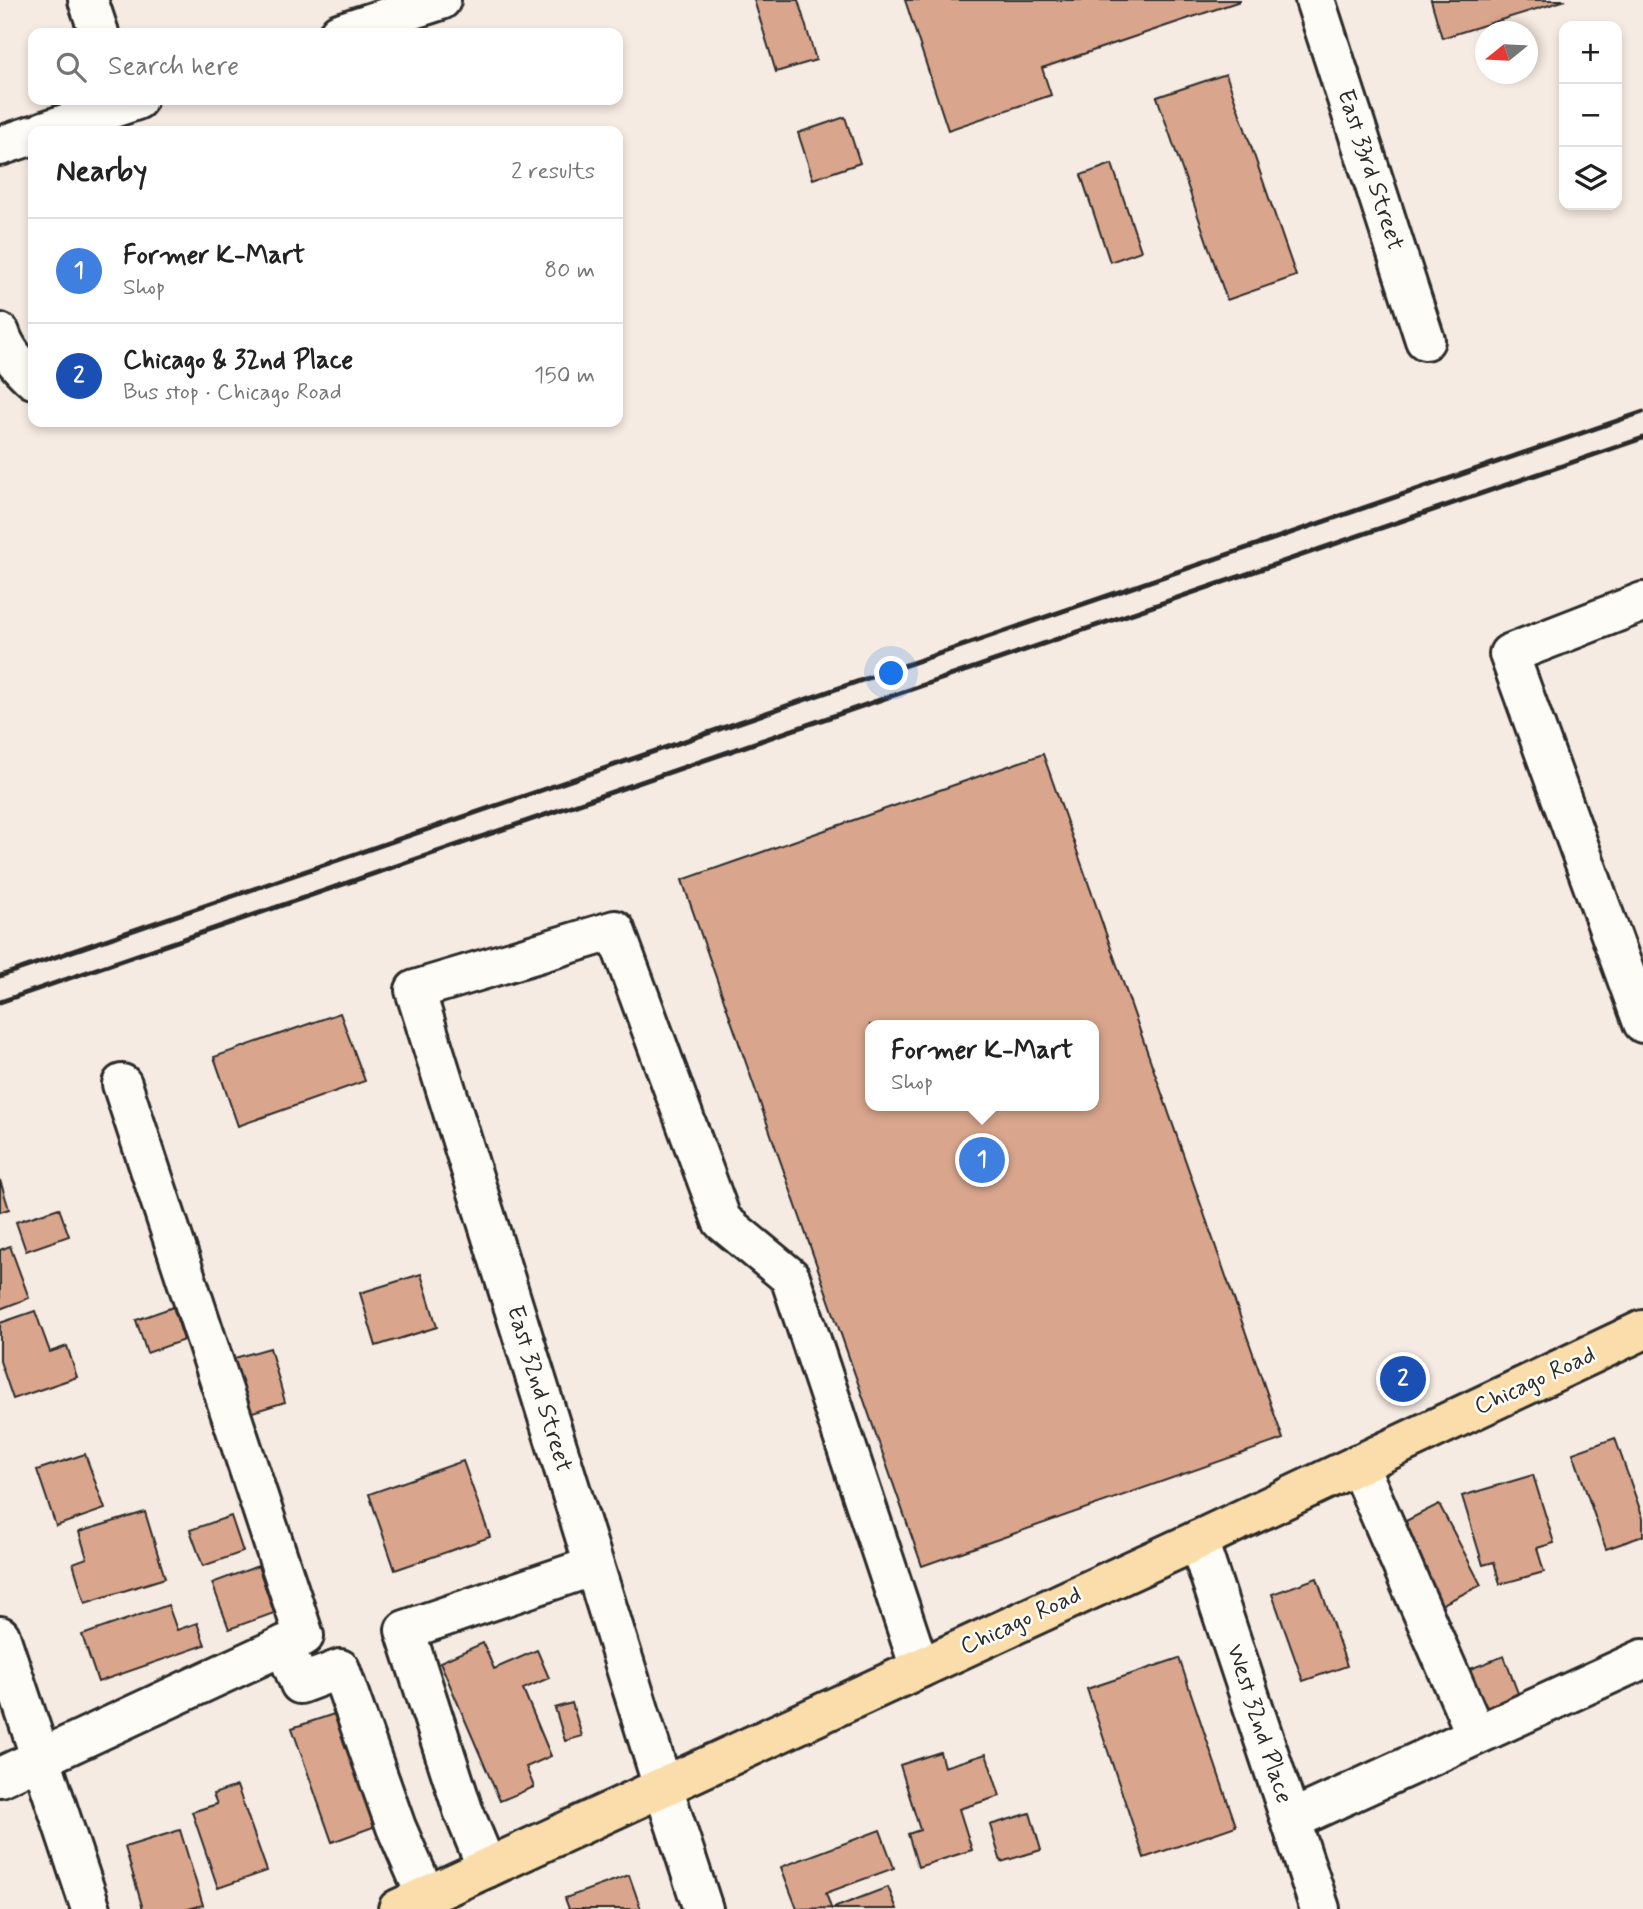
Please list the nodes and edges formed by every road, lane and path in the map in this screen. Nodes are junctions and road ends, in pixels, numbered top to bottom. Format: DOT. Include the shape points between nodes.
graph roads {
  1 [pos="88,0"];
  2 [pos="441,0"];
  3 [pos="1315,0"];
  4 [pos="97,28"];
  5 [pos="354,28"];
  6 [pos="118,109"];
  7 [pos="61,126"];
  8 [pos="28,137"];
  9 [pos="0,146"];
  10 [pos="0,333"];
  11 [pos="1424,340"];
  12 [pos="28,374"];
  13 [pos="1643,602"];
  14 [pos="1643,1023"];
  15 [pos="122,1084"];
  16 [pos="1643,1330"];
  17 [pos="1359,1464"];
  18 [pos="1198,1539"];
  19 [pos="594,1566"];
  20 [pos="0,1636"];
  21 [pos="284,1645"];
  22 [pos="1643,1659"];
  23 [pos="920,1668"];
  24 [pos="1476,1735"];
  25 [pos="41,1758"];
  26 [pos="0,1777"];
  27 [pos="663,1787"];
  28 [pos="1291,1820"];
  29 [pos="487,1868"];
  30 [pos="412,1903"];
  31 [pos="91,1909"];
  32 [pos="703,1909"];
  33 [pos="1320,1909"];
  1 -- 4 [label="street"];
  2 -- 5 [label="street"];
  3 -- 11 [label="street, East 33rd Street"];
  6 -- 7 [label="street"];
  8 -- 9 [label="street"];
  10 -- 12 [label="street"];
  13 -- 14 [label="street" via="1509,654"];
  15 -- 21 [label="street" via="303,1636"];
  16 -- 17 [label="main road, Chicago Road"];
  17 -- 18 [label="main road, Chicago Road"];
  17 -- 24 [label="street"];
  18 -- 23 [label="main road, Chicago Road"];
  18 -- 28 [label="street, West 32nd Place"];
  19 -- 23 [label="street, East 32nd Street" via="415,990 615,930 722,1221 790,1277"];
  19 -- 27 [label="street, East 32nd Street"];
  19 -- 29 [label="street" via="405,1630 463,1810"];
  20 -- 25 [label="street"];
  21 -- 25 [label="street"];
  21 -- 30 [label="street" via="300,1684 340,1669 396,1826"];
  22 -- 24 [label="street"];
  23 -- 27 [label="main road, Chicago Road"];
  24 -- 28 [label="street"];
  25 -- 26 [label="street"];
  25 -- 31 [label="street"];
  27 -- 29 [label="main road, Chicago Road"];
  27 -- 32 [label="street, East 32nd Street"];
  28 -- 33 [label="street, West 32nd Place"];
  29 -- 30 [label="main road, Chicago Road"];
}
